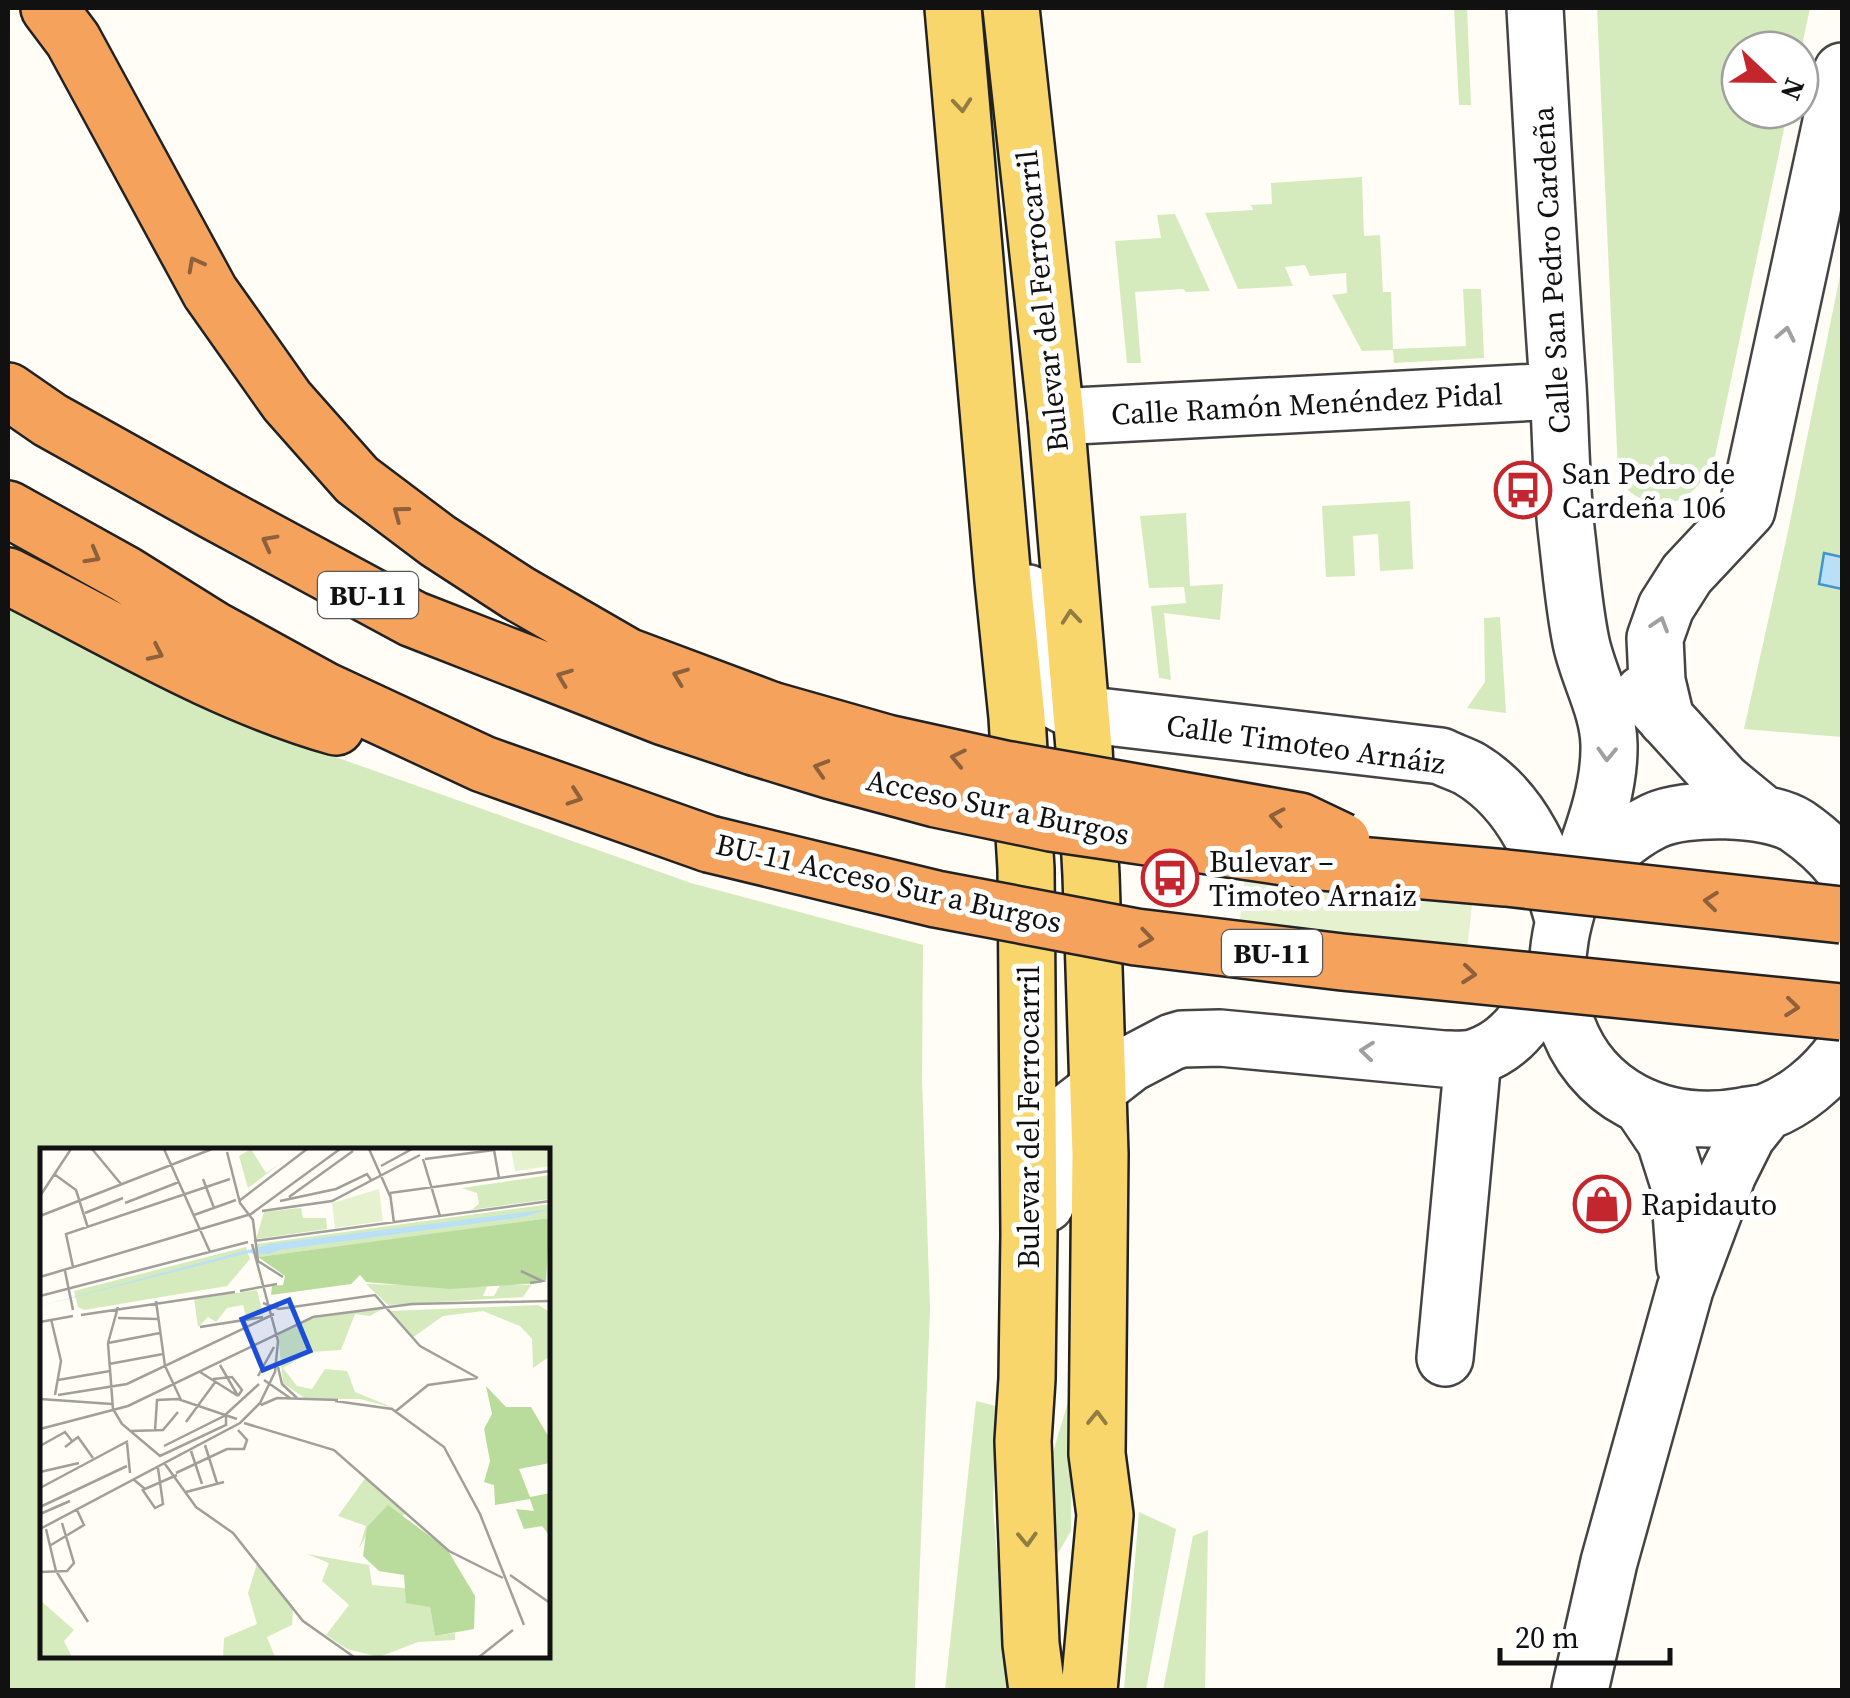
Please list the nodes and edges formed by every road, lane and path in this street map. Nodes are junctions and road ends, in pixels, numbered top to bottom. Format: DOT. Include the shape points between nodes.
graph roads {
  1 [pos="48,8"];
  2 [pos="954,8"];
  3 [pos="1012,8"];
  4 [pos="1535,8"];
  5 [pos="1842,71"];
  6 [pos="969,186"];
  7 [pos="8,391"];
  8 [pos="1558,391"];
  9 [pos="1079,416"];
  10 [pos="8,509"];
  11 [pos="8,576"];
  12 [pos="1574,591"];
  13 [pos="1081,714"];
  14 [pos="1666,719"];
  15 [pos="762,729"];
  16 [pos="483,764"];
  17 [pos="1800,824"];
  18 [pos="1842,867"];
  19 [pos="1842,915"];
  20 [pos="1564,924"];
  21 [pos="1842,1012"];
  22 [pos="1842,1052"];
  23 [pos="1473,1058"];
  24 [pos="1099,1088"];
  25 [pos="1642,1107"];
  26 [pos="1766,1112"];
  27 [pos="1685,1289"];
  28 [pos="1445,1358"];
  29 [pos="1024,1442"];
  30 [pos="1036,1690"];
  31 [pos="1090,1690"];
  32 [pos="1580,1690"];
  15 -- 1 [label="highway, one-way" via="486,572 357,480 287,400 210,292 73,40"];
  2 -- 6 [label="main road, Bulevar del Ferrocarril, one-way"];
  3 -- 9 [label="main road, Bulevar del Ferrocarril"];
  4 -- 8 [label="street, Calle San Pedro Cardeña"];
  14 -- 5 [label="street, one-way" via="1655,638 1687,574 1747,510"];
  6 -- 13 [label="street, Bulevar del Ferrocarril" via="995,228 1032,646 1050,698"];
  6 -- 29 [label="main road, Bulevar del Ferrocarril" via="1026,870"];
  15 -- 7 [label="highway, BU-11, one-way" via="664,716 413,619"];
  8 -- 9 [label="street, Calle Ramón Menéndez Pidal"];
  8 -- 12 [label="street, Calle San Pedro Cardeña"];
  13 -- 9 [label="main road, Bulevar del Ferrocarril, one-way"];
  10 -- 16 [label="highway, BU-11 Acceso Sur a Burgos / BU-11, one-way" via="326,691"];
  11 -- 16 [label="highway, one-way" via="136,644 304,718"];
  12 -- 14 [label="street, Calle San Pedro Cardeña"];
  12 -- 20 [label="street, Calle San Pedro Cardeña, one-way" via="1581,644 1609,742 1604,800"];
  13 -- 20 [label="street, Calle Timoteo Arnáiz" via="1441,756 1471,770 1520,818 1550,873"];
  13 -- 24 [label="main road, Bulevar del Ferrocarril"];
  14 -- 17 [label="street, Calle San Pedro Cardeña" via="1723,781"];
  19 -- 15 [label="highway, one-way, bridge" via="1399,868 1300,822 887,743"];
  16 -- 21 [label="highway, BU-11 Acceso Sur a Burgos / BU-11, one-way, bridge" via="709,844 936,899 1136,937"];
  17 -- 18 [label="street, Calle San Pedro Cardeña"];
  17 -- 20 [label="street" via="1705,810 1656,819 1614,845"];
  20 -- 23 [label="street" via="1527,1021"];
  20 -- 25 [label="street, Calle Timoteo Arnáiz" via="1563,1015 1582,1057"];
  22 -- 26 [label="street" via="1828,1071"];
  23 -- 24 [label="street, one-way" via="1182,1039"];
  23 -- 28 [label="street"];
  24 -- 29 [label="street" via="1063,1116 1049,1154 1044,1370"];
  31 -- 24 [label="main road, Bulevar del Ferrocarril, one-way" via="1105,1515 1097,1454"];
  25 -- 26 [label="street" via="1715,1121"];
  25 -- 27 [label="street" via="1665,1141 1679,1185"];
  26 -- 27 [label="street" via="1728,1174"];
  27 -- 32 [label="street"];
  29 -- 30 [label="main road, Bulevar del Ferrocarril, one-way"];
}
